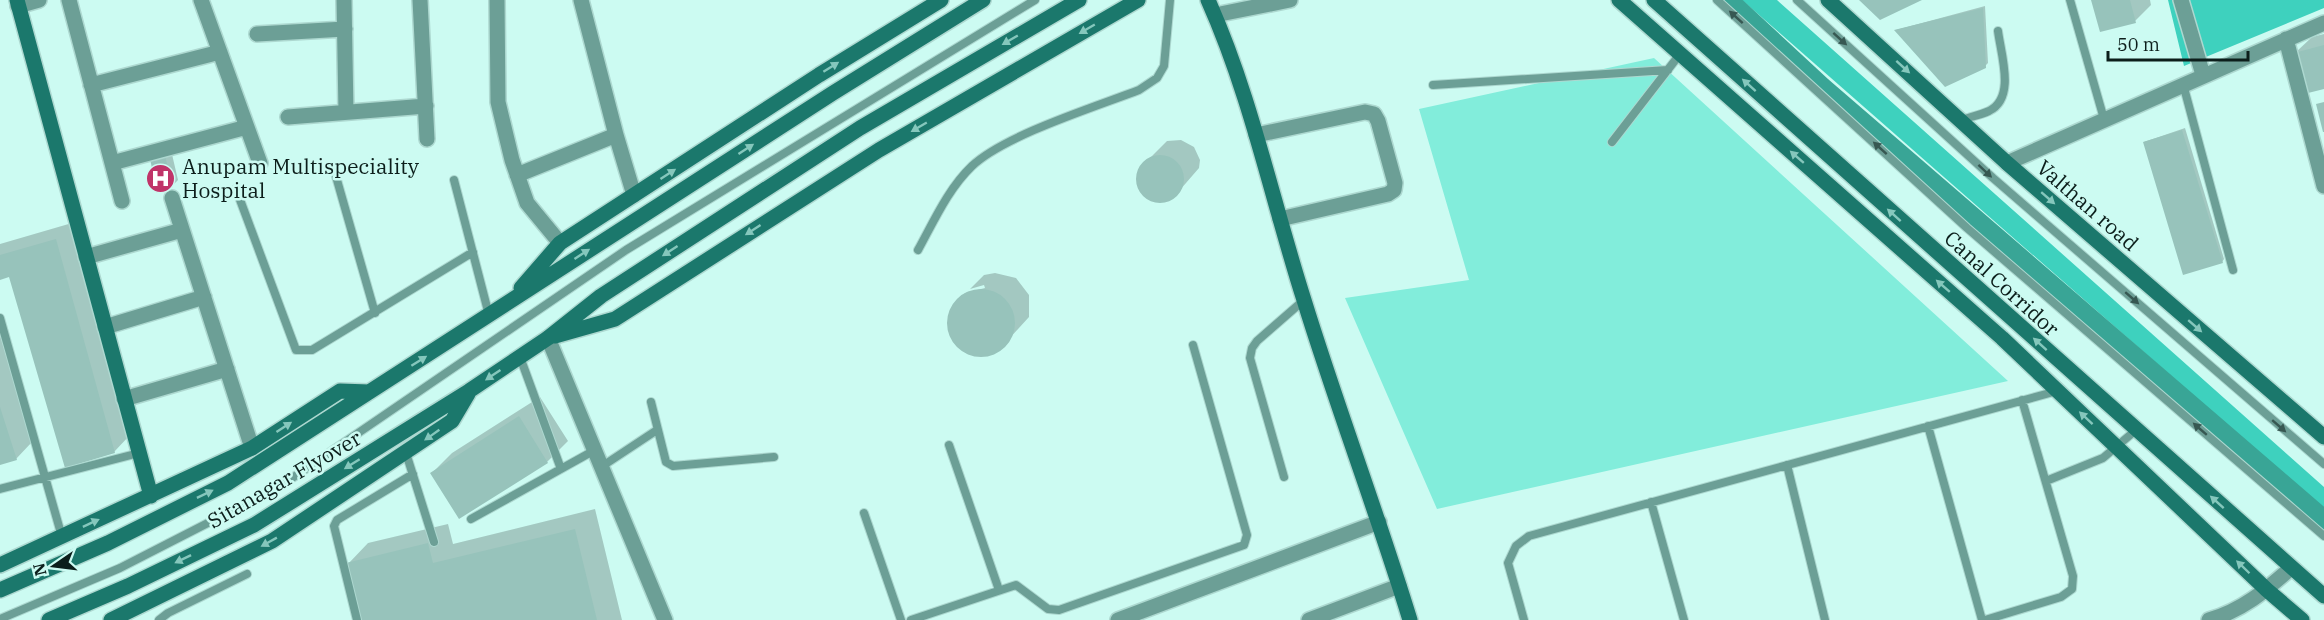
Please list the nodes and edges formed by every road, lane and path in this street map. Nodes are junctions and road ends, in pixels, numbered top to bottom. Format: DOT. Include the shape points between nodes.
graph roads {
  1 [pos="39,0"];
  2 [pos="69,0"];
  3 [pos="201,0"];
  4 [pos="344,0"];
  5 [pos="420,0"];
  6 [pos="497,0"];
  7 [pos="581,0"];
  8 [pos="941,0"];
  9 [pos="983,0"];
  10 [pos="1035,0"];
  11 [pos="1079,0"];
  12 [pos="1138,0"];
  13 [pos="1170,0"];
  14 [pos="1208,0"];
  15 [pos="1290,0"];
  16 [pos="1619,0"];
  17 [pos="1654,0"];
  18 [pos="1717,0"];
  19 [pos="1797,0"];
  20 [pos="1828,0"];
  21 [pos="2070,0"];
  22 [pos="2181,0"];
  23 [pos="17,3"];
  24 [pos="1215,15"];
  25 [pos="2324,23"];
  26 [pos="345,30"];
  27 [pos="1998,31"];
  28 [pos="257,34"];
  29 [pos="2286,39"];
  30 [pos="220,52"];
  31 [pos="1680,54"];
  32 [pos="1668,69"];
  33 [pos="2203,75"];
  34 [pos="2183,84"];
  35 [pos="92,85"];
  36 [pos="1433,85"];
  37 [pos="426,106"];
  38 [pos="346,112"];
  39 [pos="288,117"];
  40 [pos="2104,119"];
  41 [pos="1961,120"];
  42 [pos="247,127"];
  43 [pos="616,135"];
  44 [pos="1256,135"];
  45 [pos="427,140"];
  46 [pos="1612,142"];
  47 [pos="112,163"];
  48 [pos="260,163"];
  49 [pos="2007,163"];
  50 [pos="333,166"];
  51 [pos="517,175"];
  52 [pos="454,180"];
  53 [pos="2324,186"];
  54 [pos="236,189"];
  55 [pos="634,195"];
  56 [pos="172,198"];
  57 [pos="122,201"];
  58 [pos="1280,219"];
  59 [pos="182,230"];
  60 [pos="560,243"];
  61 [pos="918,250"];
  62 [pos="474,252"];
  63 [pos="86,257"];
  64 [pos="2233,270"];
  65 [pos="204,297"];
  66 [pos="1304,300"];
  67 [pos="509,302"];
  68 [pos="375,313"];
  69 [pos="489,316"];
  70 [pos="0,318"];
  71 [pos="105,327"];
  72 [pos="548,338"];
  73 [pos="1193,345"];
  74 [pos="520,357"];
  75 [pos="227,369"];
  76 [pos="469,391"];
  77 [pos="2057,391"];
  78 [pos="369,392"];
  79 [pos="124,399"];
  80 [pos="2022,400"];
  81 [pos="651,402"];
  82 [pos="1928,426"];
  83 [pos="657,430"];
  84 [pos="2136,430"];
  85 [pos="2324,437"];
  86 [pos="949,445"];
  87 [pos="252,448"];
  88 [pos="2118,448"];
  89 [pos="595,450"];
  90 [pos="139,453"];
  91 [pos="406,453"];
  92 [pos="774,457"];
  93 [pos="2324,464"];
  94 [pos="1787,465"];
  95 [pos="602,467"];
  96 [pos="561,470"];
  97 [pos="413,474"];
  98 [pos="1284,477"];
  99 [pos="45,478"];
  100 [pos="2046,481"];
  101 [pos="0,489"];
  102 [pos="151,496"];
  103 [pos="1651,502"];
  104 [pos="864,513"];
  105 [pos="471,519"];
  106 [pos="1379,522"];
  107 [pos="2324,536"];
  108 [pos="62,537"];
  109 [pos="434,542"];
  110 [pos="0,566"];
  111 [pos="2291,568"];
  112 [pos="247,574"];
  113 [pos="1399,586"];
  114 [pos="0,590"];
  115 [pos="999,590"];
  116 [pos="2267,590"];
  117 [pos="2324,596"];
  118 [pos="0,619"];
  119 [pos="49,620"];
  120 [pos="111,620"];
  121 [pos="159,620"];
  122 [pos="357,620"];
  123 [pos="664,620"];
  124 [pos="901,620"];
  125 [pos="911,620"];
  126 [pos="1118,620"];
  127 [pos="1309,620"];
  128 [pos="1410,620"];
  129 [pos="1524,620"];
  130 [pos="1684,620"];
  131 [pos="1825,620"];
  132 [pos="1984,620"];
  133 [pos="2209,620"];
  134 [pos="2302,620"];
  1 -- 23 [label="street"];
  2 -- 35 [label="street"];
  3 -- 30 [label="street"];
  4 -- 26 [label="street"];
  5 -- 37 [label="street"];
  6 -- 51 [label="street" via="498,102"];
  7 -- 43 [label="street"];
  55 -- 8 [label="main road, one-way"];
  67 -- 9 [label="main road, one-way"];
  10 -- 118 [label="lane" via="626,250 282,485 120,568"];
  11 -- 72 [label="main road, one-way" via="860,128 601,296"];
  12 -- 72 [label="main road, one-way" via="879,150 615,319"];
  13 -- 61 [label="lane" via="1164,66 1157,78 1138,90 1013,141 973,165 945,199"];
  14 -- 24 [label="main road"];
  15 -- 24 [label="street"];
  16 -- 31 [label="main road"];
  84 -- 17 [label="main road, Canal Corridor, one-way"];
  107 -- 18 [label="lane, one-way" via="1967,228"];
  19 -- 93 [label="lane, one-way" via="1993,178"];
  20 -- 41 [label="main road, Valthan road, one-way"];
  21 -- 40 [label="lane"];
  22 -- 33 [label="street"];
  23 -- 63 [label="main road"];
  24 -- 44 [label="main road"];
  25 -- 29 [label="street"];
  26 -- 28 [label="street"];
  26 -- 38 [label="street"];
  27 -- 41 [label="lane" via="2005,93 1990,111"];
  29 -- 33 [label="street"];
  29 -- 53 [label="street"];
  30 -- 35 [label="street"];
  30 -- 42 [label="street"];
  31 -- 32 [label="lane"];
  77 -- 31 [label="main road, one-way"];
  32 -- 36 [label="lane"];
  32 -- 46 [label="lane"];
  33 -- 34 [label="street"];
  34 -- 40 [label="street"];
  34 -- 64 [label="lane"];
  35 -- 47 [label="street"];
  37 -- 38 [label="street"];
  37 -- 45 [label="street"];
  38 -- 39 [label="street"];
  40 -- 49 [label="street"];
  41 -- 49 [label="main road, Valthan road"];
  42 -- 47 [label="street"];
  42 -- 48 [label="street"];
  43 -- 51 [label="street"];
  43 -- 55 [label="street"];
  44 -- 58 [label="main road"];
  44 -- 58 [label="street" via="1365,112 1374,114 1378,121 1394,190"];
  47 -- 57 [label="street"];
  49 -- 85 [label="main road, Valthan road, one-way"];
  50 -- 68 [label="lane"];
  51 -- 60 [label="street" via="527,203"];
  52 -- 62 [label="lane"];
  54 -- 68 [label="lane" via="296,350 312,350"];
  55 -- 60 [label="main road"];
  56 -- 59 [label="street"];
  58 -- 66 [label="main road"];
  59 -- 63 [label="street"];
  59 -- 65 [label="street"];
  60 -- 67 [label="main road"];
  62 -- 68 [label="lane"];
  62 -- 69 [label="lane"];
  63 -- 71 [label="main road"];
  65 -- 71 [label="street"];
  65 -- 75 [label="street"];
  66 -- 98 [label="lane" via="1257,341 1250,358"];
  66 -- 106 [label="main road"];
  67 -- 69 [label="main road, Sitanagar Flyover"];
  78 -- 69 [label="main road, Sitanagar Flyover, one-way"];
  70 -- 99 [label="lane"];
  71 -- 79 [label="main road"];
  72 -- 74 [label="main road, Sitanagar Flyover"];
  72 -- 89 [label="street"];
  73 -- 115 [label="lane" via="1246,535 1244,545 1059,610 1048,609 1016,585"];
  74 -- 76 [label="main road, Sitanagar Flyover, one-way"];
  74 -- 96 [label="lane"];
  75 -- 79 [label="street"];
  75 -- 87 [label="street"];
  76 -- 91 [label="main road, one-way" via="452,421"];
  76 -- 119 [label="main road, Sitanagar Flyover, one-way" via="254,525"];
  77 -- 80 [label="lane"];
  88 -- 77 [label="main road, one-way"];
  87 -- 78 [label="main road, one-way" via="340,391"];
  114 -- 78 [label="main road, Sitanagar Flyover, one-way" via="108,543 228,483"];
  79 -- 90 [label="main road"];
  80 -- 82 [label="lane"];
  80 -- 100 [label="lane"];
  81 -- 83 [label="lane"];
  82 -- 94 [label="lane"];
  82 -- 132 [label="lane"];
  83 -- 92 [label="lane" via="666,462 672,466"];
  83 -- 95 [label="lane"];
  84 -- 88 [label="lane"];
  111 -- 84 [label="main road, Canal Corridor, one-way"];
  86 -- 115 [label="lane"];
  87 -- 102 [label="main road"];
  88 -- 100 [label="lane"];
  116 -- 88 [label="main road, one-way"];
  89 -- 95 [label="street"];
  89 -- 96 [label="lane"];
  90 -- 99 [label="lane"];
  90 -- 102 [label="main road"];
  91 -- 97 [label="lane"];
  91 -- 120 [label="main road, one-way" via="242,560"];
  94 -- 103 [label="lane"];
  94 -- 131 [label="lane"];
  95 -- 123 [label="street"];
  96 -- 105 [label="lane"];
  97 -- 109 [label="lane"];
  97 -- 122 [label="lane" via="337,520 334,526"];
  99 -- 101 [label="lane"];
  99 -- 108 [label="lane"];
  100 -- 132 [label="lane" via="2073,576 2072,590 2061,597"];
  108 -- 102 [label="main road, one-way"];
  103 -- 129 [label="lane" via="1529,536 1516,546 1508,563"];
  103 -- 130 [label="lane"];
  104 -- 124 [label="lane"];
  106 -- 113 [label="main road"];
  106 -- 126 [label="street"];
  108 -- 110 [label="main road"];
  111 -- 116 [label="street"];
  111 -- 117 [label="main road, Canal Corridor"];
  112 -- 121 [label="lane"];
  113 -- 127 [label="street"];
  113 -- 128 [label="main road"];
  115 -- 125 [label="lane"];
  116 -- 133 [label="street" via="2240,609"];
  116 -- 134 [label="main road"];
}
